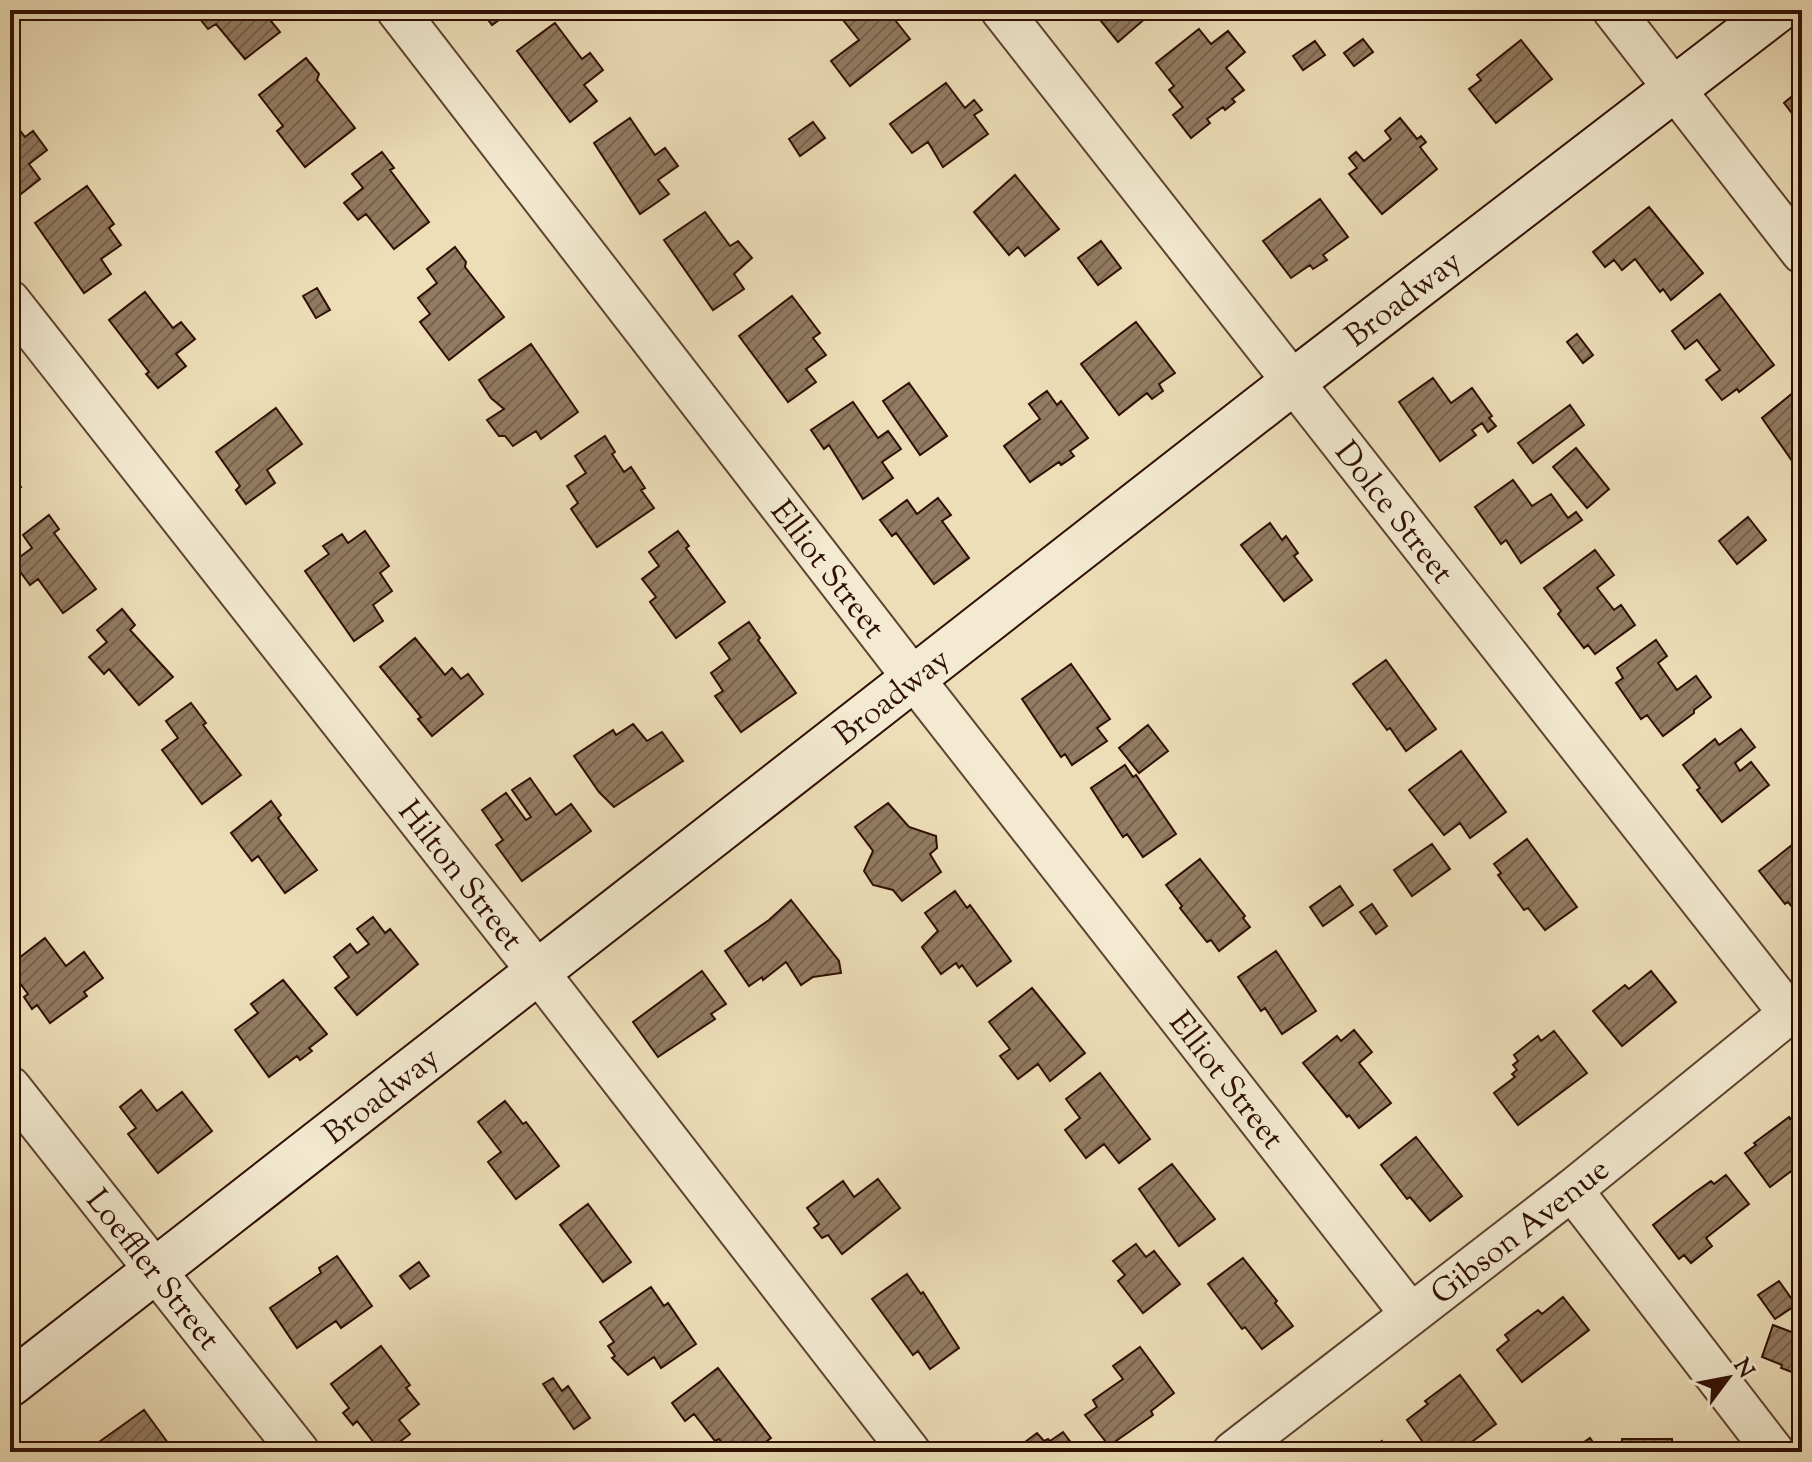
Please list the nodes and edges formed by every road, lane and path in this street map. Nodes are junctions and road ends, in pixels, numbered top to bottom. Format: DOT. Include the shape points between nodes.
graph roads {
  1 [pos="397,10"];
  2 [pos="1001,10"];
  3 [pos="1613,10"];
  4 [pos="1777,10"];
  5 [pos="1675,90"];
  6 [pos="1802,253"];
  7 [pos="10,301"];
  8 [pos="1293,382"];
  9 [pos="914,679"];
  10 [pos="538,972"];
  11 [pos="1796,1008"];
  12 [pos="10,1087"];
  13 [pos="1572,1190"];
  14 [pos="156,1269"];
  15 [pos="1410,1313"];
  16 [pos="10,1384"];
  17 [pos="299,1452"];
  18 [pos="910,1452"];
  19 [pos="1233,1452"];
  20 [pos="1774,1452"];
  1 -- 9 [label="street, Elliot Street"];
  2 -- 8 [label="street, Dolce Street"];
  3 -- 5 [label="street"];
  4 -- 5 [label="street, Broadway"];
  5 -- 6 [label="street"];
  5 -- 8 [label="street, Broadway"];
  7 -- 10 [label="street, Hilton Street"];
  8 -- 9 [label="street, Broadway"];
  8 -- 11 [label="street, Dolce Street"];
  9 -- 10 [label="street, Broadway"];
  9 -- 15 [label="street, Elliot Street"];
  10 -- 14 [label="street, Broadway"];
  10 -- 18 [label="street, Hilton Street"];
  11 -- 13 [label="street, Gibson Avenue"];
  12 -- 14 [label="street, Loeffler Street"];
  13 -- 15 [label="street, Gibson Avenue"];
  13 -- 20 [label="street"];
  14 -- 16 [label="street, Broadway"];
  14 -- 17 [label="street, Loeffler Street"];
  15 -- 19 [label="street, Gibson Avenue"];
}
